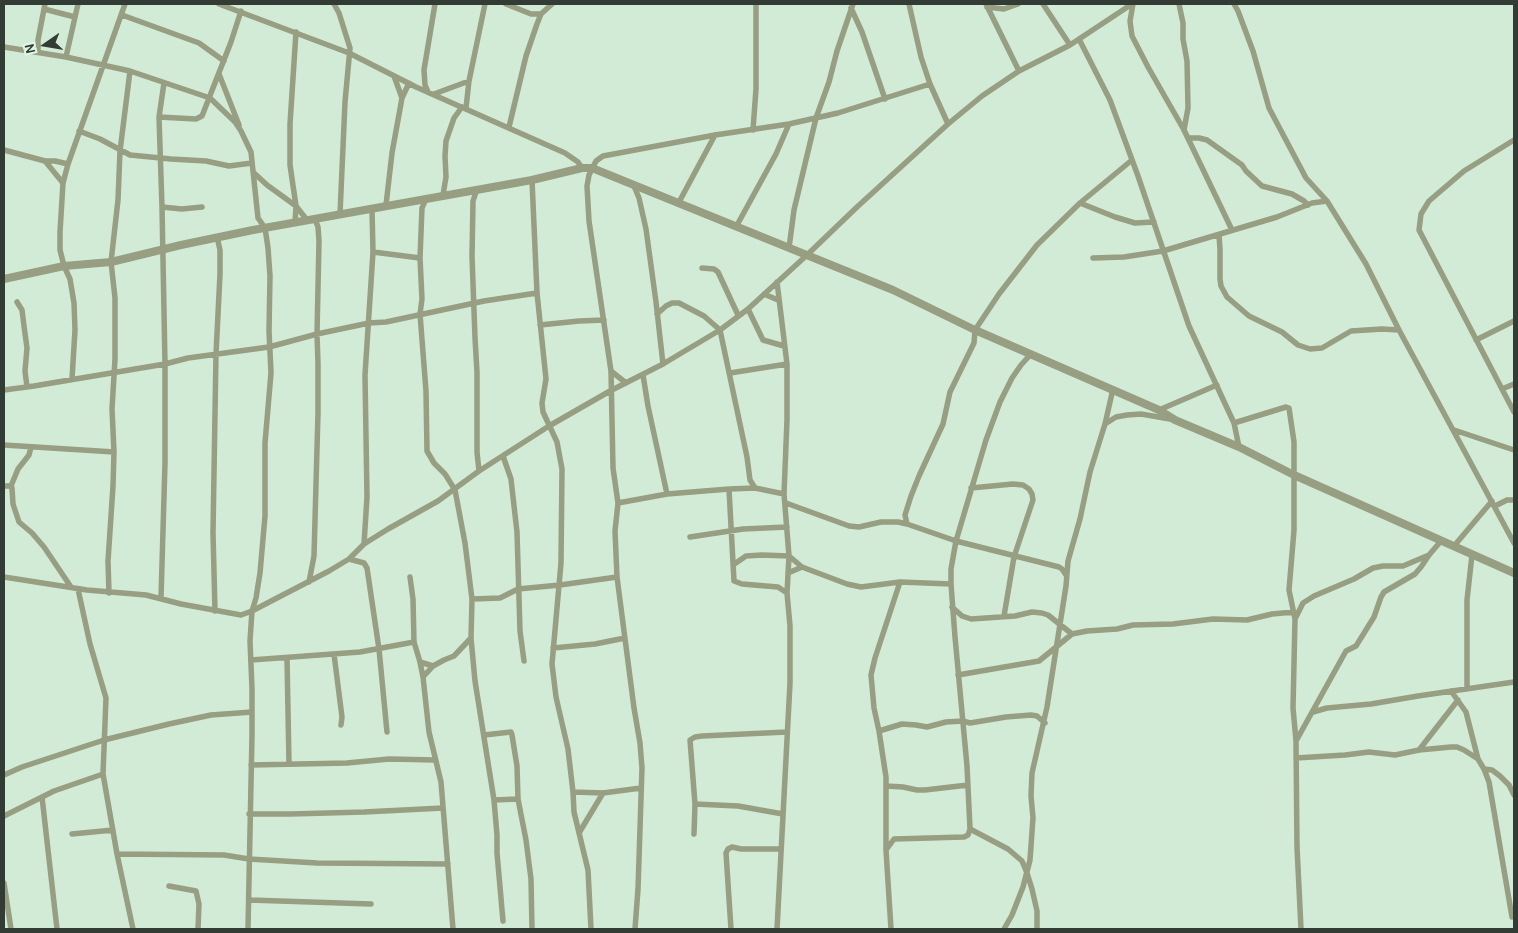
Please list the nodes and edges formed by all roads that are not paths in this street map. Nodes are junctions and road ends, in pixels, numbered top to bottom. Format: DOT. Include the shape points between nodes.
graph roads {
  1 [pos="78,4"];
  2 [pos="125,4"];
  3 [pos="220,4"];
  4 [pos="334,4"];
  5 [pos="435,4"];
  6 [pos="485,4"];
  7 [pos="506,4"];
  8 [pos="552,4"];
  9 [pos="756,4"];
  10 [pos="909,4"];
  11 [pos="1018,4"];
  12 [pos="1043,4"];
  13 [pos="1133,4"];
  14 [pos="1179,4"];
  15 [pos="1234,4"];
  16 [pos="987,5"];
  17 [pos="233,6"];
  18 [pos="852,6"];
  19 [pos="44,7"];
  20 [pos="241,11"];
  21 [pos="531,14"];
  22 [pos="541,14"];
  23 [pos="122,15"];
  24 [pos="75,17"];
  25 [pos="537,24"];
  26 [pos="296,32"];
  27 [pos="1079,39"];
  28 [pos="38,40"];
  29 [pos="1070,45"];
  30 [pos="4,47"];
  31 [pos="30,51"];
  32 [pos="38,52"];
  33 [pos="350,53"];
  34 [pos="66,56"];
  35 [pos="224,61"];
  36 [pos="103,66"];
  37 [pos="424,70"];
  38 [pos="130,71"];
  39 [pos="1019,71"];
  40 [pos="219,74"];
  41 [pos="394,76"];
  42 [pos="469,81"];
  43 [pos="164,83"];
  44 [pos="409,83"];
  45 [pos="930,84"];
  46 [pos="416,87"];
  47 [pos="431,93"];
  48 [pos="210,98"];
  49 [pos="402,98"];
  50 [pos="885,99"];
  51 [pos="464,107"];
  52 [pos="159,117"];
  53 [pos="816,118"];
  54 [pos="789,124"];
  55 [pos="948,124"];
  56 [pos="509,127"];
  57 [pos="753,130"];
  58 [pos="1184,130"];
  59 [pos="79,131"];
  60 [pos="241,131"];
  61 [pos="715,135"];
  62 [pos="1188,138"];
  63 [pos="1514,140"];
  64 [pos="4,150"];
  65 [pos="120,151"];
  66 [pos="160,157"];
  67 [pos="1132,160"];
  68 [pos="45,161"];
  69 [pos="252,163"];
  70 [pos="68,164"];
  71 [pos="582,168"];
  72 [pos="592,168"];
  73 [pos="254,173"];
  74 [pos="532,180"];
  75 [pos="63,183"];
  76 [pos="634,186"];
  77 [pos="477,189"];
  78 [pos="466,191"];
  79 [pos="443,196"];
  80 [pos="473,201"];
  81 [pos="1327,201"];
  82 [pos="422,202"];
  83 [pos="1080,203"];
  84 [pos="678,204"];
  85 [pos="386,205"];
  86 [pos="1308,205"];
  87 [pos="296,206"];
  88 [pos="162,207"];
  89 [pos="202,207"];
  90 [pos="372,209"];
  91 [pos="340,214"];
  92 [pos="311,220"];
  93 [pos="295,222"];
  94 [pos="1154,222"];
  95 [pos="736,227"];
  96 [pos="265,228"];
  97 [pos="1232,230"];
  98 [pos="1219,234"];
  99 [pos="217,238"];
  100 [pos="789,248"];
  101 [pos="164,249"];
  102 [pos="1163,251"];
  103 [pos="373,252"];
  104 [pos="807,255"];
  105 [pos="420,258"];
  106 [pos="1093,258"];
  107 [pos="111,262"];
  108 [pos="64,266"];
  109 [pos="702,268"];
  110 [pos="4,277"];
  111 [pos="777,282"];
  112 [pos="537,293"];
  113 [pos="764,294"];
  114 [pos="422,299"];
  115 [pos="778,300"];
  116 [pos="17,302"];
  117 [pos="473,304"];
  118 [pos="748,309"];
  119 [pos="431,312"];
  120 [pos="420,314"];
  121 [pos="657,314"];
  122 [pos="738,315"];
  123 [pos="604,320"];
  124 [pos="1514,322"];
  125 [pos="369,323"];
  126 [pos="540,325"];
  127 [pos="720,330"];
  128 [pos="975,330"];
  129 [pos="1399,330"];
  130 [pos="317,334"];
  131 [pos="1476,340"];
  132 [pos="784,346"];
  133 [pos="269,347"];
  134 [pos="216,354"];
  135 [pos="1031,354"];
  136 [pos="165,364"];
  137 [pos="663,364"];
  138 [pos="787,364"];
  139 [pos="114,371"];
  140 [pos="611,371"];
  141 [pos="730,373"];
  142 [pos="643,375"];
  143 [pos="72,379"];
  144 [pos="629,382"];
  145 [pos="1514,384"];
  146 [pos="1217,385"];
  147 [pos="27,387"];
  148 [pos="1113,389"];
  149 [pos="1502,389"];
  150 [pos="4,390"];
  151 [pos="645,390"];
  152 [pos="610,391"];
  153 [pos="1159,410"];
  154 [pos="1514,412"];
  155 [pos="1175,420"];
  156 [pos="1234,423"];
  157 [pos="1105,424"];
  158 [pos="549,426"];
  159 [pos="1454,430"];
  160 [pos="539,434"];
  161 [pos="554,436"];
  162 [pos="4,446"];
  163 [pos="31,447"];
  164 [pos="1239,447"];
  165 [pos="1514,450"];
  166 [pos="114,452"];
  167 [pos="503,456"];
  168 [pos="480,471"];
  169 [pos="1294,475"];
  170 [pos="750,480"];
  171 [pos="4,486"];
  172 [pos="11,486"];
  173 [pos="747,488"];
  174 [pos="754,488"];
  175 [pos="972,488"];
  176 [pos="729,489"];
  177 [pos="455,490"];
  178 [pos="667,494"];
  179 [pos="784,494"];
  180 [pos="1514,500"];
  181 [pos="618,503"];
  182 [pos="786,503"];
  183 [pos="1493,503"];
  184 [pos="905,515"];
  185 [pos="898,522"];
  186 [pos="907,524"];
  187 [pos="787,527"];
  188 [pos="732,531"];
  189 [pos="690,537"];
  190 [pos="956,541"];
  191 [pos="1441,541"];
  192 [pos="1514,543"];
  193 [pos="364,544"];
  194 [pos="1454,546"];
  195 [pos="1429,555"];
  196 [pos="1472,555"];
  197 [pos="789,556"];
  198 [pos="1014,557"];
  199 [pos="349,558"];
  200 [pos="1068,561"];
  201 [pos="733,565"];
  202 [pos="1052,565"];
  203 [pos="802,568"];
  204 [pos="788,573"];
  205 [pos="1514,573"];
  206 [pos="1066,575"];
  207 [pos="4,577"];
  208 [pos="617,577"];
  209 [pos="410,578"];
  210 [pos="309,582"];
  211 [pos="787,582"];
  212 [pos="900,582"];
  213 [pos="950,584"];
  214 [pos="560,585"];
  215 [pos="71,587"];
  216 [pos="778,587"];
  217 [pos="78,589"];
  218 [pos="518,589"];
  219 [pos="109,593"];
  220 [pos="787,594"];
  221 [pos="161,598"];
  222 [pos="472,599"];
  223 [pos="952,607"];
  224 [pos="215,611"];
  225 [pos="252,612"];
  226 [pos="1294,612"];
  227 [pos="1004,616"];
  228 [pos="1295,619"];
  229 [pos="1060,625"];
  230 [pos="1072,634"];
  231 [pos="471,638"];
  232 [pos="625,638"];
  233 [pos="414,642"];
  234 [pos="1057,646"];
  235 [pos="553,648"];
  236 [pos="379,649"];
  237 [pos="334,654"];
  238 [pos="287,658"];
  239 [pos="251,660"];
  240 [pos="524,661"];
  241 [pos="420,662"];
  242 [pos="433,666"];
  243 [pos="958,675"];
  244 [pos="423,677"];
  245 [pos="1514,682"];
  246 [pos="1467,690"];
  247 [pos="1451,691"];
  248 [pos="1458,700"];
  249 [pos="252,712"];
  250 [pos="1313,712"];
  251 [pos="963,721"];
  252 [pos="1044,723"];
  253 [pos="341,725"];
  254 [pos="879,731"];
  255 [pos="387,732"];
  256 [pos="787,732"];
  257 [pos="484,735"];
  258 [pos="104,740"];
  259 [pos="1296,741"];
  260 [pos="1420,750"];
  261 [pos="1296,758"];
  262 [pos="1478,759"];
  263 [pos="436,760"];
  264 [pos="289,764"];
  265 [pos="251,765"];
  266 [pos="1484,769"];
  267 [pos="103,774"];
  268 [pos="4,776"];
  269 [pos="968,784"];
  270 [pos="886,786"];
  271 [pos="641,788"];
  272 [pos="573,792"];
  273 [pos="603,793"];
  274 [pos="1514,795"];
  275 [pos="42,797"];
  276 [pos="518,799"];
  277 [pos="494,800"];
  278 [pos="695,804"];
  279 [pos="443,808"];
  280 [pos="249,814"];
  281 [pos="783,814"];
  282 [pos="4,816"];
  283 [pos="970,829"];
  284 [pos="112,830"];
  285 [pos="579,833"];
  286 [pos="72,834"];
  287 [pos="694,834"];
  288 [pos="781,849"];
  289 [pos="886,850"];
  290 [pos="117,854"];
  291 [pos="249,859"];
  292 [pos="448,864"];
  293 [pos="1027,873"];
  294 [pos="4,883"];
  295 [pos="169,886"];
  296 [pos="249,900"];
  297 [pos="371,904"];
  298 [pos="1512,917"];
  299 [pos="504,922"];
  300 [pos="11,929"];
  301 [pos="57,929"];
  302 [pos="133,929"];
  303 [pos="198,929"];
  304 [pos="248,929"];
  305 [pos="453,929"];
  306 [pos="532,929"];
  307 [pos="592,929"];
  308 [pos="635,929"];
  309 [pos="731,929"];
  310 [pos="777,929"];
  311 [pos="891,929"];
  312 [pos="1004,929"];
  313 [pos="1037,929"];
  314 [pos="1302,929"];
  1 -- 24 [label="street"];
  2 -- 23 [label="street"];
  3 -- 17 [label="street"];
  4 -- 33 [label="street"];
  5 -- 37 [label="street"];
  6 -- 42 [label="street"];
  7 -- 21 [label="street"];
  8 -- 22 [label="street"];
  9 -- 57 [label="street"];
  10 -- 45 [label="street" via="917,45"];
  11 -- 16 [label="street" via="1004,9"];
  12 -- 29 [label="street"];
  13 -- 27 [label="street"];
  13 -- 58 [label="street" via="1132,36"];
  14 -- 58 [label="street" via="1187,61 1188,108"];
  15 -- 81 [label="street" via="1253,51 1270,108 1306,178"];
  16 -- 39 [label="street"];
  17 -- 20 [label="street"];
  18 -- 50 [label="street"];
  18 -- 53 [label="street"];
  19 -- 24 [label="street"];
  19 -- 28 [label="street"];
  20 -- 26 [label="street"];
  20 -- 35 [label="street"];
  21 -- 22 [label="street"];
  21 -- 25 [label="street"];
  22 -- 25 [label="street"];
  23 -- 35 [label="street" via="199,43"];
  23 -- 36 [label="street"];
  24 -- 34 [label="street"];
  25 -- 56 [label="street"];
  26 -- 33 [label="street"];
  26 -- 87 [label="street" via="290,165"];
  27 -- 29 [label="street"];
  27 -- 67 [label="street" via="1110,100"];
  28 -- 31 [label="street"];
  28 -- 32 [label="street"];
  29 -- 39 [label="street"];
  30 -- 31 [label="street"];
  31 -- 32 [label="street"];
  32 -- 34 [label="street"];
  33 -- 41 [label="street"];
  33 -- 91 [label="street"];
  34 -- 36 [label="street"];
  35 -- 40 [label="street"];
  36 -- 38 [label="street"];
  36 -- 59 [label="street"];
  37 -- 46 [label="street"];
  37 -- 47 [label="street" via="425,84"];
  38 -- 43 [label="street"];
  38 -- 65 [label="street"];
  39 -- 55 [label="street"];
  40 -- 48 [label="street"];
  40 -- 60 [label="street"];
  41 -- 44 [label="street"];
  41 -- 49 [label="street"];
  42 -- 47 [label="street"];
  42 -- 51 [label="street"];
  43 -- 48 [label="street"];
  43 -- 52 [label="street"];
  44 -- 46 [label="street"];
  44 -- 49 [label="street"];
  45 -- 50 [label="street"];
  45 -- 55 [label="street"];
  46 -- 47 [label="street"];
  47 -- 51 [label="street"];
  48 -- 52 [label="street" via="202,116 196,119"];
  48 -- 60 [label="street"];
  49 -- 85 [label="street"];
  50 -- 53 [label="street"];
  51 -- 56 [label="street"];
  51 -- 79 [label="street" via="454,118 446,141"];
  52 -- 66 [label="street"];
  53 -- 54 [label="street"];
  53 -- 100 [label="street" via="794,210"];
  54 -- 57 [label="street"];
  54 -- 95 [label="street"];
  55 -- 104 [label="street"];
  56 -- 71 [label="street" via="565,153"];
  57 -- 61 [label="street"];
  58 -- 62 [label="street"];
  59 -- 65 [label="street"];
  59 -- 70 [label="street"];
  60 -- 69 [label="street" via="251,152"];
  61 -- 72 [label="street" via="603,156"];
  61 -- 84 [label="street"];
  62 -- 86 [label="street" via="1207,140 1242,165 1262,186 1292,194"];
  62 -- 97 [label="street"];
  63 -- 131 [label="street" via="1464,171 1429,202 1421,214 1421,235"];
  64 -- 68 [label="street"];
  65 -- 66 [label="street"];
  65 -- 107 [label="street"];
  66 -- 69 [label="street" via="206,160 229,166"];
  66 -- 88 [label="street"];
  67 -- 83 [label="street"];
  67 -- 94 [label="street"];
  68 -- 70 [label="street"];
  68 -- 75 [label="street"];
  69 -- 73 [label="street"];
  70 -- 75 [label="street"];
  71 -- 72 [label="street"];
  71 -- 74 [label="street"];
  72 -- 76 [label="street"];
  72 -- 123 [label="street" via="587,186 589,221"];
  73 -- 87 [label="street"];
  73 -- 96 [label="street" via="258,218"];
  74 -- 77 [label="street"];
  74 -- 112 [label="street"];
  75 -- 108 [label="street" via="60,250"];
  76 -- 84 [label="street"];
  76 -- 121 [label="street" via="643,214"];
  77 -- 78 [label="street"];
  77 -- 80 [label="street"];
  78 -- 79 [label="street"];
  78 -- 80 [label="street"];
  79 -- 82 [label="street"];
  80 -- 117 [label="street"];
  81 -- 86 [label="street"];
  81 -- 129 [label="street" via="1366,264"];
  82 -- 85 [label="street"];
  82 -- 105 [label="street"];
  83 -- 94 [label="street" via="1135,223"];
  83 -- 128 [label="street" via="1031,252"];
  84 -- 95 [label="street"];
  85 -- 90 [label="street"];
  86 -- 97 [label="street"];
  87 -- 92 [label="street"];
  87 -- 93 [label="street"];
  88 -- 89 [label="street"];
  88 -- 101 [label="street"];
  90 -- 91 [label="street"];
  90 -- 103 [label="street"];
  91 -- 92 [label="street"];
  92 -- 93 [label="street"];
  92 -- 130 [label="street" via="318,227 319,241"];
  93 -- 96 [label="street"];
  94 -- 102 [label="street"];
  95 -- 100 [label="street"];
  96 -- 99 [label="street"];
  96 -- 133 [label="street" via="270,276"];
  97 -- 98 [label="street"];
  98 -- 102 [label="street"];
  98 -- 129 [label="street" via="1220,279 1227,297 1249,316 1282,332 1298,346 1322,348 1351,331"];
  99 -- 101 [label="street"];
  99 -- 134 [label="street" via="220,274"];
  100 -- 104 [label="street"];
  101 -- 107 [label="street"];
  101 -- 136 [label="street"];
  102 -- 106 [label="street"];
  102 -- 146 [label="street" via="1192,332"];
  103 -- 105 [label="street"];
  103 -- 125 [label="street"];
  104 -- 111 [label="street"];
  104 -- 128 [label="street" via="893,290"];
  105 -- 114 [label="street"];
  107 -- 108 [label="street"];
  107 -- 139 [label="street" via="115,298"];
  108 -- 110 [label="street"];
  108 -- 143 [label="street" via="74,303"];
  109 -- 122 [label="street" via="718,272"];
  111 -- 113 [label="street"];
  111 -- 115 [label="street"];
  112 -- 117 [label="street"];
  112 -- 126 [label="street"];
  113 -- 115 [label="street"];
  113 -- 118 [label="street"];
  114 -- 119 [label="street"];
  114 -- 120 [label="street"];
  115 -- 132 [label="street"];
  116 -- 147 [label="street" via="22,310 27,348"];
  117 -- 119 [label="street"];
  117 -- 168 [label="street"];
  118 -- 122 [label="street"];
  118 -- 132 [label="street" via="763,340"];
  119 -- 120 [label="street"];
  120 -- 125 [label="street"];
  120 -- 177 [label="street" via="427,451"];
  121 -- 127 [label="street" via="666,306 679,304 704,316"];
  121 -- 137 [label="street"];
  122 -- 127 [label="street"];
  123 -- 126 [label="street"];
  123 -- 140 [label="street"];
  124 -- 131 [label="street"];
  125 -- 130 [label="street"];
  125 -- 193 [label="street" via="365,375 367,497"];
  126 -- 158 [label="street" via="546,385 542,403"];
  127 -- 137 [label="street"];
  127 -- 141 [label="street"];
  128 -- 135 [label="street"];
  128 -- 184 [label="street" via="974,343 950,392 943,424"];
  129 -- 159 [label="street"];
  130 -- 133 [label="street"];
  130 -- 210 [label="street" via="314,556"];
  131 -- 149 [label="street"];
  132 -- 138 [label="street"];
  133 -- 134 [label="street"];
  133 -- 225 [label="street" via="271,373 265,443 265,516 260,574"];
  134 -- 136 [label="street"];
  134 -- 224 [label="street"];
  135 -- 148 [label="street"];
  135 -- 175 [label="street" via="1004,391"];
  136 -- 139 [label="street"];
  136 -- 221 [label="street"];
  137 -- 142 [label="street"];
  138 -- 141 [label="street"];
  138 -- 179 [label="street"];
  139 -- 143 [label="street"];
  139 -- 166 [label="street"];
  140 -- 144 [label="street"];
  140 -- 152 [label="street"];
  141 -- 170 [label="street"];
  142 -- 144 [label="street"];
  142 -- 151 [label="street"];
  143 -- 147 [label="street"];
  144 -- 151 [label="street"];
  144 -- 152 [label="street"];
  145 -- 149 [label="street"];
  146 -- 153 [label="street"];
  146 -- 156 [label="street"];
  147 -- 150 [label="street"];
  148 -- 153 [label="street"];
  148 -- 157 [label="street"];
  149 -- 154 [label="street"];
  151 -- 178 [label="street"];
  152 -- 158 [label="street"];
  152 -- 181 [label="street"];
  153 -- 155 [label="street"];
  155 -- 157 [label="street" via="1127,414"];
  155 -- 164 [label="street"];
  156 -- 164 [label="street"];
  156 -- 169 [label="street" via="1289,408"];
  157 -- 200 [label="street"];
  158 -- 160 [label="street"];
  158 -- 161 [label="street"];
  159 -- 165 [label="street"];
  159 -- 183 [label="street"];
  160 -- 161 [label="street"];
  160 -- 167 [label="street"];
  161 -- 214 [label="street" via="562,469"];
  162 -- 163 [label="street"];
  163 -- 166 [label="street"];
  163 -- 172 [label="street"];
  164 -- 169 [label="street"];
  166 -- 219 [label="street"];
  167 -- 168 [label="street"];
  167 -- 218 [label="street" via="511,479"];
  168 -- 177 [label="street"];
  169 -- 191 [label="street"];
  169 -- 226 [label="street" via="1290,590"];
  170 -- 173 [label="street"];
  170 -- 174 [label="street"];
  171 -- 172 [label="street"];
  172 -- 215 [label="street" via="19,522 44,547"];
  173 -- 174 [label="street"];
  173 -- 176 [label="street"];
  174 -- 179 [label="street"];
  175 -- 190 [label="street"];
  175 -- 198 [label="street" via="1023,485 1029,489 1033,500"];
  176 -- 178 [label="street"];
  176 -- 188 [label="street"];
  177 -- 193 [label="street"];
  177 -- 222 [label="street"];
  178 -- 181 [label="street"];
  179 -- 182 [label="street"];
  180 -- 183 [label="street"];
  181 -- 208 [label="street" via="615,531"];
  182 -- 185 [label="street" via="849,526"];
  182 -- 187 [label="street"];
  183 -- 192 [label="street"];
  183 -- 194 [label="street"];
  184 -- 185 [label="street"];
  184 -- 186 [label="street"];
  185 -- 186 [label="street"];
  186 -- 190 [label="street"];
  187 -- 188 [label="street"];
  187 -- 197 [label="street"];
  188 -- 189 [label="street"];
  188 -- 201 [label="street"];
  190 -- 198 [label="street"];
  190 -- 213 [label="street"];
  191 -- 194 [label="street"];
  191 -- 195 [label="street"];
  193 -- 199 [label="street"];
  194 -- 196 [label="street"];
  195 -- 228 [label="street" via="1403,566 1373,568 1314,596 1303,602"];
  195 -- 250 [label="street" via="1415,574 1384,592 1374,617 1356,646 1346,651"];
  196 -- 205 [label="street"];
  196 -- 246 [label="street" via="1467,600"];
  197 -- 201 [label="street" via="746,556"];
  197 -- 203 [label="street"];
  197 -- 204 [label="street"];
  198 -- 202 [label="street"];
  198 -- 227 [label="street"];
  199 -- 210 [label="street"];
  199 -- 236 [label="street" via="364,563 367,568"];
  200 -- 202 [label="street"];
  200 -- 206 [label="street"];
  201 -- 216 [label="street" via="734,581 738,584"];
  202 -- 206 [label="street" via="1062,569"];
  203 -- 204 [label="street"];
  203 -- 212 [label="street" via="862,587"];
  204 -- 211 [label="street"];
  206 -- 229 [label="street"];
  207 -- 215 [label="street"];
  208 -- 214 [label="street"];
  208 -- 232 [label="street"];
  209 -- 233 [label="street"];
  210 -- 225 [label="street"];
  211 -- 216 [label="street"];
  211 -- 220 [label="street"];
  212 -- 213 [label="street"];
  212 -- 254 [label="street" via="871,675"];
  213 -- 223 [label="street"];
  214 -- 218 [label="street"];
  214 -- 235 [label="street"];
  215 -- 217 [label="street"];
  216 -- 220 [label="street"];
  217 -- 219 [label="street"];
  217 -- 258 [label="street" via="106,698"];
  218 -- 222 [label="street" via="500,598"];
  218 -- 240 [label="street"];
  219 -- 221 [label="street"];
  220 -- 256 [label="street" via="790,683"];
  221 -- 224 [label="street"];
  222 -- 231 [label="street"];
  223 -- 227 [label="street" via="971,619"];
  223 -- 243 [label="street"];
  224 -- 225 [label="street" via="240,615"];
  225 -- 239 [label="street"];
  226 -- 228 [label="street"];
  226 -- 230 [label="street" via="1247,620 1133,625"];
  227 -- 229 [label="street" via="1042,613"];
  228 -- 259 [label="street" via="1293,708"];
  229 -- 230 [label="street"];
  229 -- 234 [label="street"];
  230 -- 234 [label="street"];
  231 -- 242 [label="street" via="454,656"];
  231 -- 257 [label="street"];
  232 -- 235 [label="street"];
  232 -- 271 [label="street" via="640,743"];
  233 -- 236 [label="street"];
  233 -- 241 [label="street"];
  234 -- 243 [label="street" via="1033,663"];
  234 -- 252 [label="street"];
  235 -- 272 [label="street" via="553,680 568,749"];
  236 -- 237 [label="street"];
  236 -- 255 [label="street"];
  237 -- 238 [label="street"];
  237 -- 253 [label="street"];
  238 -- 239 [label="street"];
  238 -- 264 [label="street"];
  239 -- 249 [label="street"];
  241 -- 242 [label="street"];
  241 -- 244 [label="street"];
  242 -- 244 [label="street"];
  243 -- 251 [label="street"];
  244 -- 263 [label="street" via="429,732"];
  245 -- 246 [label="street"];
  246 -- 247 [label="street"];
  247 -- 248 [label="street"];
  247 -- 250 [label="street"];
  248 -- 260 [label="street"];
  248 -- 262 [label="street" via="1466,712"];
  249 -- 258 [label="street" via="211,716"];
  249 -- 265 [label="street"];
  250 -- 259 [label="street"];
  251 -- 252 [label="street" via="970,723 1031,715"];
  251 -- 254 [label="street" via="927,728 902,724"];
  251 -- 269 [label="street"];
  252 -- 293 [label="street" via="1032,773 1033,818"];
  254 -- 270 [label="street"];
  256 -- 278 [label="street" via="693,738 690,743"];
  256 -- 281 [label="street"];
  257 -- 276 [label="street" via="511,732"];
  257 -- 277 [label="street"];
  258 -- 267 [label="street"];
  258 -- 268 [label="street"];
  259 -- 261 [label="street"];
  260 -- 261 [label="street" via="1395,756 1369,752"];
  260 -- 262 [label="street" via="1457,747"];
  261 -- 314 [label="street"];
  262 -- 266 [label="street"];
  263 -- 264 [label="street"];
  263 -- 279 [label="street"];
  264 -- 265 [label="street"];
  265 -- 280 [label="street"];
  266 -- 274 [label="street" via="1500,776"];
  266 -- 298 [label="street" via="1492,797"];
  267 -- 275 [label="street"];
  267 -- 284 [label="street"];
  269 -- 270 [label="street" via="925,790"];
  269 -- 283 [label="street"];
  270 -- 289 [label="street"];
  271 -- 273 [label="street"];
  271 -- 308 [label="street"];
  272 -- 273 [label="street"];
  272 -- 285 [label="street"];
  273 -- 285 [label="street"];
  275 -- 282 [label="street"];
  275 -- 301 [label="street"];
  276 -- 277 [label="street"];
  276 -- 306 [label="street" via="531,879"];
  277 -- 299 [label="street"];
  278 -- 281 [label="street" via="738,806"];
  278 -- 287 [label="street"];
  279 -- 280 [label="street"];
  279 -- 292 [label="street"];
  280 -- 291 [label="street"];
  281 -- 288 [label="street"];
  283 -- 289 [label="street" via="964,837 894,839"];
  283 -- 293 [label="street" via="1017,855"];
  284 -- 286 [label="street"];
  284 -- 290 [label="street"];
  285 -- 307 [label="street" via="588,870"];
  288 -- 309 [label="street" via="728,849"];
  288 -- 310 [label="street"];
  289 -- 311 [label="street"];
  290 -- 291 [label="street"];
  290 -- 302 [label="street"];
  291 -- 292 [label="street"];
  291 -- 296 [label="street"];
  292 -- 305 [label="street"];
  293 -- 312 [label="street"];
  293 -- 313 [label="street" via="1037,912"];
  294 -- 300 [label="street"];
  295 -- 303 [label="street" via="196,891"];
  296 -- 297 [label="street"];
  296 -- 304 [label="street"];
}
